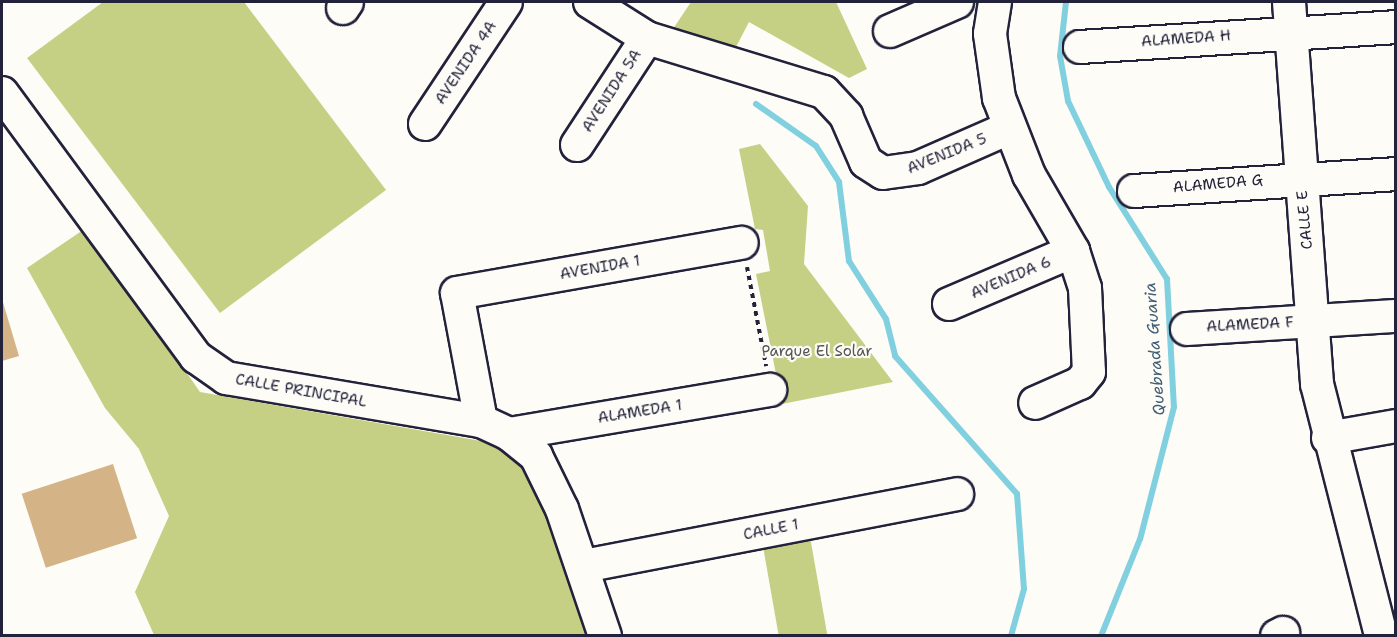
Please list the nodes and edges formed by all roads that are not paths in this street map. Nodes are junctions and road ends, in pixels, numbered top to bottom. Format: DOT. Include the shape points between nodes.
graph roads {
  1 [pos="506,2"];
  2 [pos="590,2"];
  3 [pos="955,2"];
  4 [pos="995,2"];
  5 [pos="1290,16"];
  6 [pos="1395,27"];
  7 [pos="890,31"];
  8 [pos="990,34"];
  9 [pos="647,38"];
  10 [pos="1080,47"];
  11 [pos="2,93"];
  12 [pos="425,124"];
  13 [pos="1009,128"];
  14 [pos="577,145"];
  15 [pos="1395,174"];
  16 [pos="1301,177"];
  17 [pos="1134,191"];
  18 [pos="742,243"];
  19 [pos="1073,251"];
  20 [pos="949,304"];
  21 [pos="1395,316"];
  22 [pos="1313,321"];
  23 [pos="1186,329"];
  24 [pos="770,390"];
  25 [pos="1035,403"];
  26 [pos="480,421"];
  27 [pos="1395,426"];
  28 [pos="509,434"];
  29 [pos="1328,438"];
  30 [pos="957,494"];
  31 [pos="584,566"];
  32 [pos="1383,615"];
  33 [pos="605,636"];
  1 -- 12 [label="street, AVENIDA 4A"];
  2 -- 9 [label="street"];
  3 -- 7 [label="street"];
  3 -- 8 [label="street" via="976,10"];
  4 -- 8 [label="street"];
  5 -- 6 [label="street, ALAMEDA H"];
  5 -- 10 [label="street, ALAMEDA H"];
  5 -- 16 [label="street, CALLE E"];
  8 -- 13 [label="street" via="992,66"];
  9 -- 13 [label="street, AVENIDA 5" via="824,92 846,116 866,162 883,173 918,168"];
  9 -- 14 [label="street, AVENIDA 5A"];
  11 -- 26 [label="street, CALLE PRINCIPAL" via="196,357 218,372"];
  13 -- 19 [label="street"];
  15 -- 16 [label="street, ALAMEDA G"];
  16 -- 17 [label="street, ALAMEDA G"];
  16 -- 22 [label="street, CALLE E"];
  18 -- 26 [label="street, AVENIDA 1" via="457,293"];
  19 -- 20 [label="street, AVENIDA 6"];
  19 -- 25 [label="street" via="1085,288 1089,372 1080,382"];
  21 -- 22 [label="street, ALAMEDA F"];
  22 -- 23 [label="street, ALAMEDA F"];
  22 -- 29 [label="street, CALLE E"];
  24 -- 28 [label="street, ALAMEDA 1"];
  26 -- 28 [label="street, CALLE PRINCIPAL"];
  27 -- 29 [label="street"];
  28 -- 31 [label="street, CALLE PRINCIPAL" via="536,456"];
  29 -- 32 [label="street, CALLE E"];
  30 -- 31 [label="street, CALLE 1"];
  31 -- 33 [label="street, CALLE PRINCIPAL"];
}
